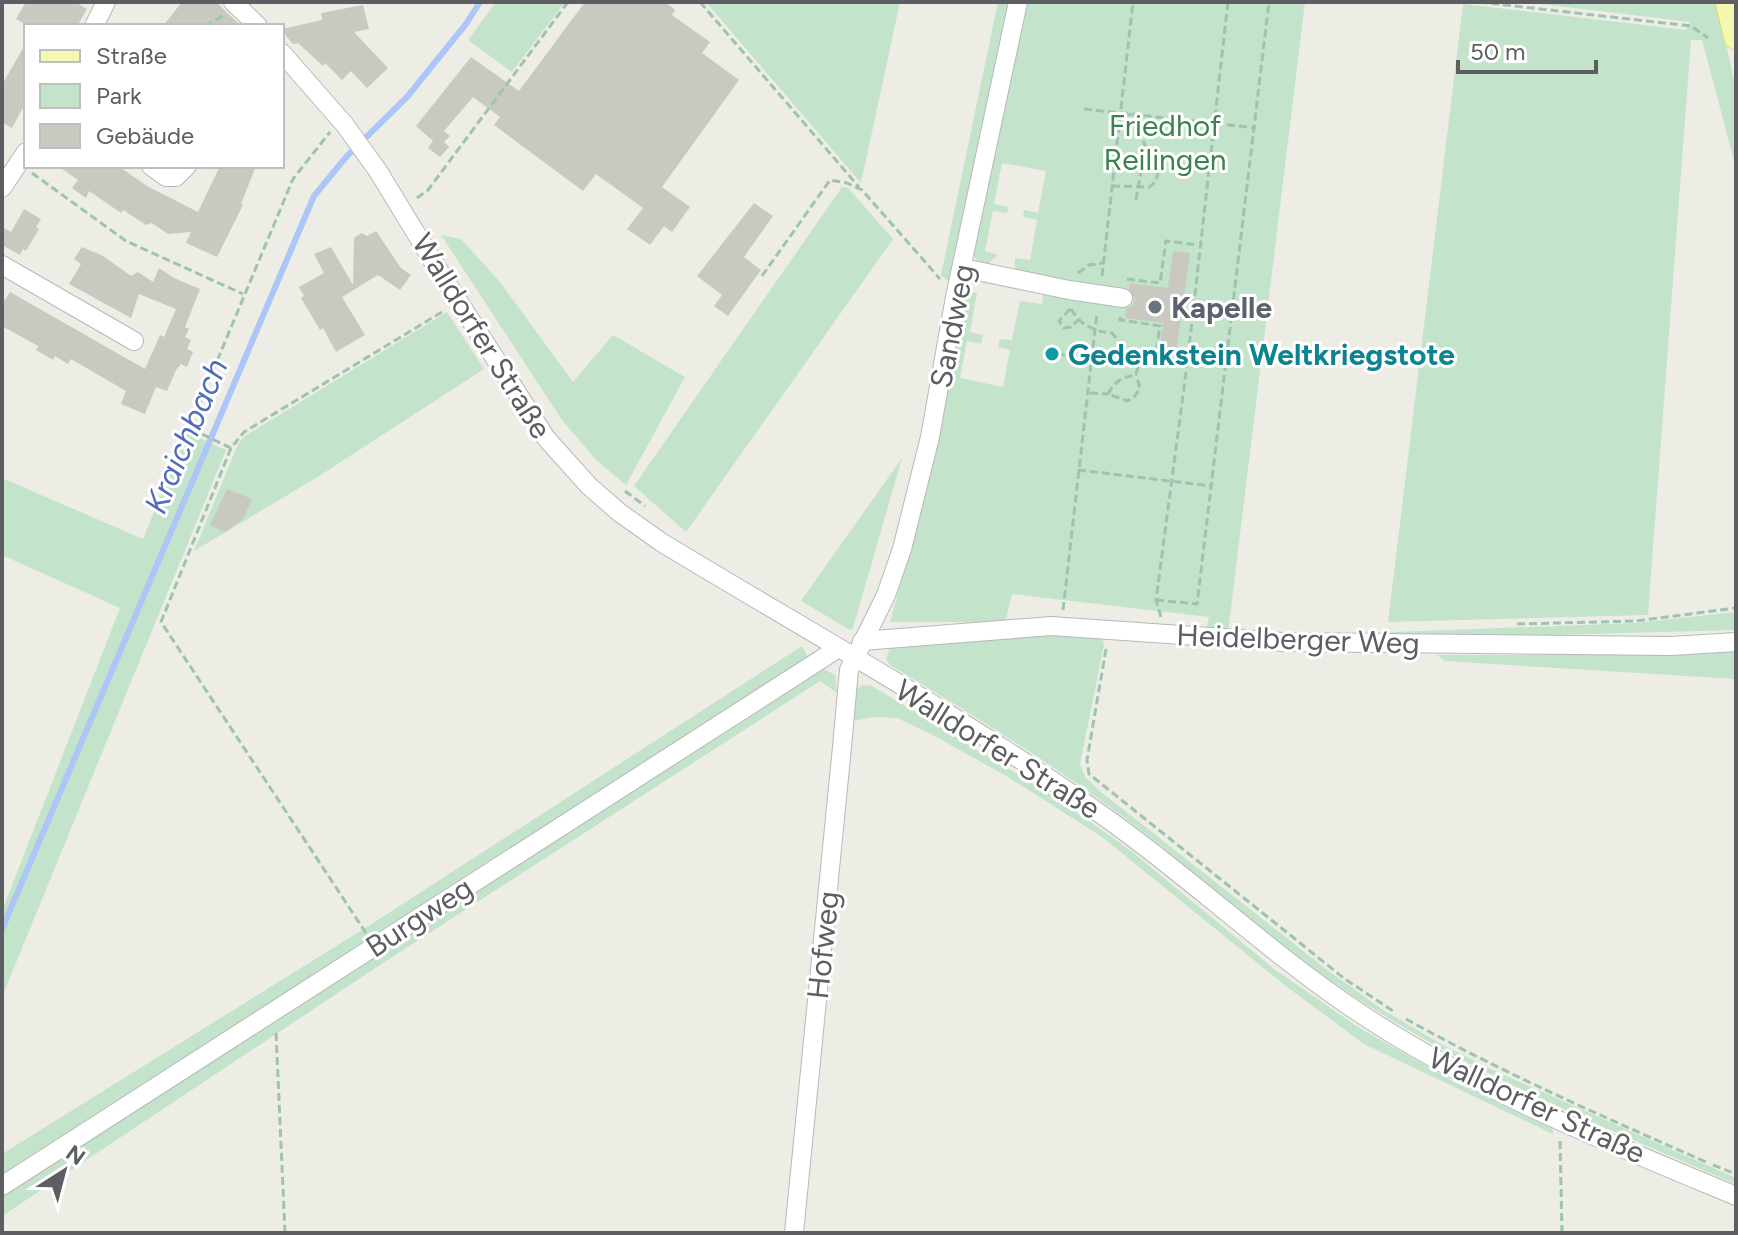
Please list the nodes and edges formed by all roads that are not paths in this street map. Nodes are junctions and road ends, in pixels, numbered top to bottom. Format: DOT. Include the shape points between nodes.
graph roads {
  1 [pos="106,2"];
  2 [pos="233,2"];
  3 [pos="1018,2"];
  4 [pos="1728,2"];
  5 [pos="95,24"];
  6 [pos="256,24"];
  7 [pos="1736,37"];
  8 [pos="284,56"];
  9 [pos="16,157"];
  10 [pos="154,168"];
  11 [pos="185,168"];
  12 [pos="2,188"];
  13 [pos="2,265"];
  14 [pos="963,268"];
  15 [pos="1123,298"];
  16 [pos="134,341"];
  17 [pos="1736,642"];
  18 [pos="837,649"];
  19 [pos="858,650"];
  20 [pos="2,1186"];
  21 [pos="1736,1196"];
  22 [pos="794,1233"];
  1 -- 5 [label="street"];
  2 -- 6 [label="street"];
  3 -- 14 [label="street, Sandweg"];
  4 -- 7 [label="main road"];
  8 -- 18 [label="street, Walldorfer Straße" via="337,129 378,171 546,438 589,486 661,542"];
  9 -- 12 [label="street"];
  10 -- 11 [label="street" via="176,177"];
  13 -- 16 [label="street"];
  14 -- 15 [label="street"];
  14 -- 19 [label="street, Sandweg" via="912,514 886,595"];
  17 -- 19 [label="street, Heidelberger Weg" via="1299,643 1051,626"];
  18 -- 19 [label="street, Walldorfer Straße"];
  18 -- 20 [label="street, Burgweg"];
  19 -- 21 [label="street, Walldorfer Straße" via="1109,820 1297,968 1410,1045"];
  19 -- 22 [label="street, Hofweg" via="847,679"];
}
